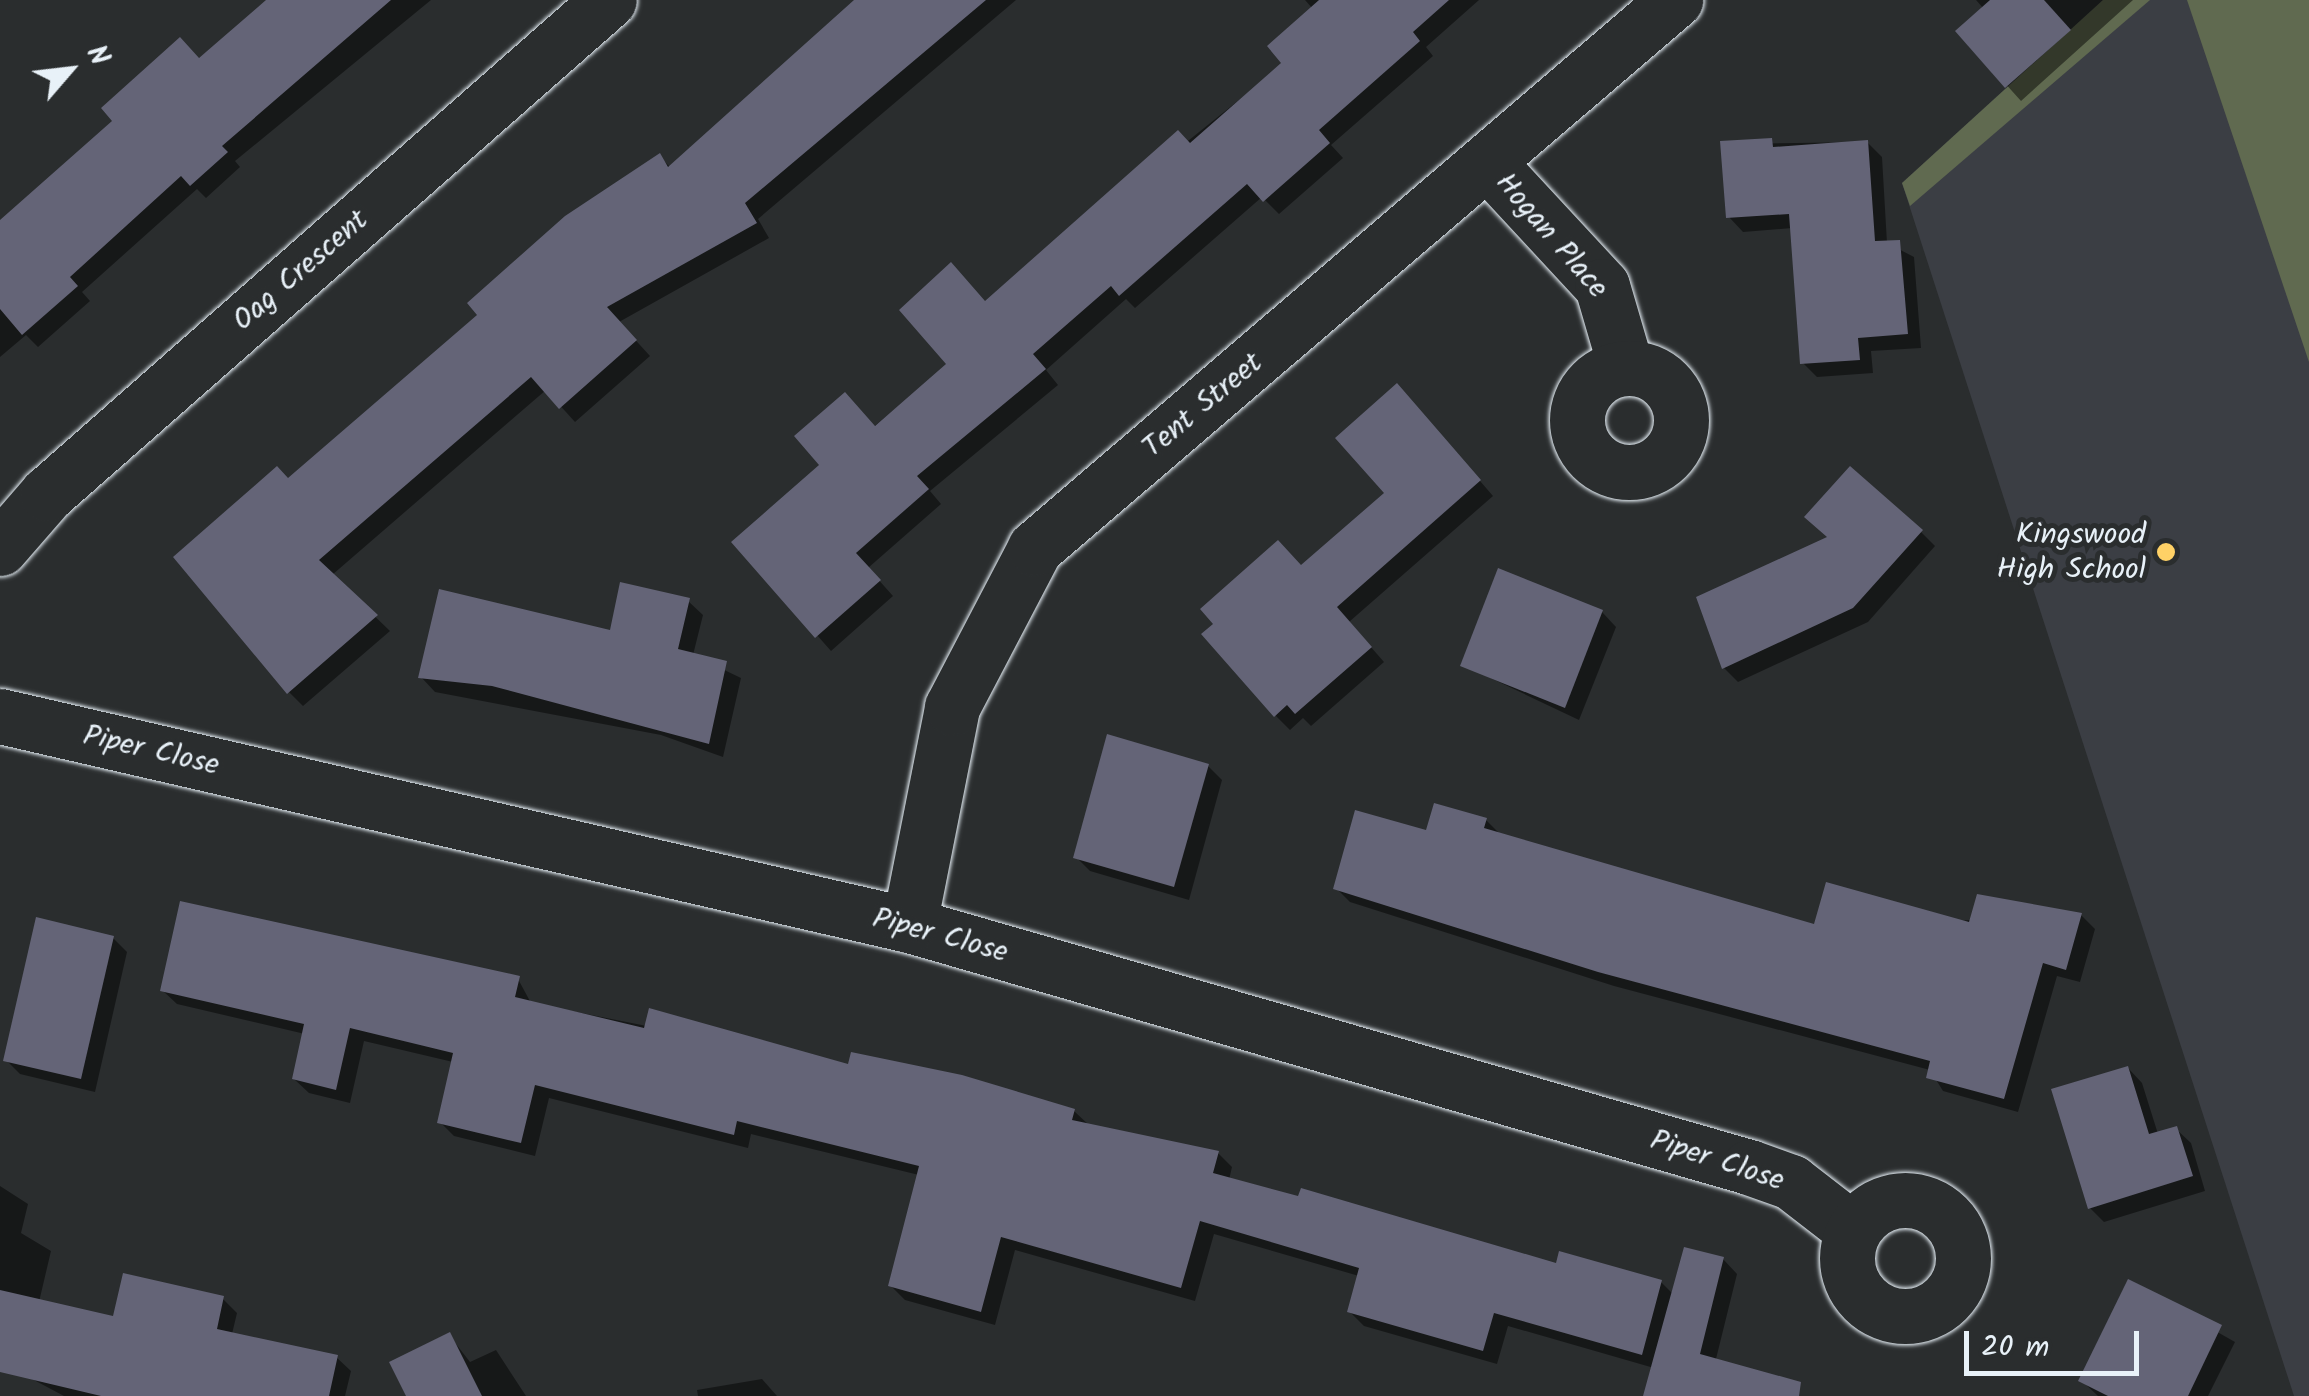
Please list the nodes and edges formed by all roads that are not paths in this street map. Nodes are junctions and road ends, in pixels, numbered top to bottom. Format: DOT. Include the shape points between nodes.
graph roads {
  1 [pos="609,0"];
  2 [pos="1675,0"];
  3 [pos="1489,164"];
  4 [pos="1626,368"];
  5 [pos="0,548"];
  6 [pos="0,716"];
  7 [pos="908,925"];
  8 [pos="1854,1230"];
  1 -- 5 [label="street, Oag Crescent" via="48,494"];
  2 -- 3 [label="street, Tent Street"];
  3 -- 4 [label="street, Hogan Place" via="1602,286"];
  3 -- 7 [label="street, Tent Street" via="1035,548 952,707"];
  6 -- 7 [label="street, Piper Close"];
  7 -- 8 [label="street, Piper Close" via="1748,1167 1791,1182"];
}
